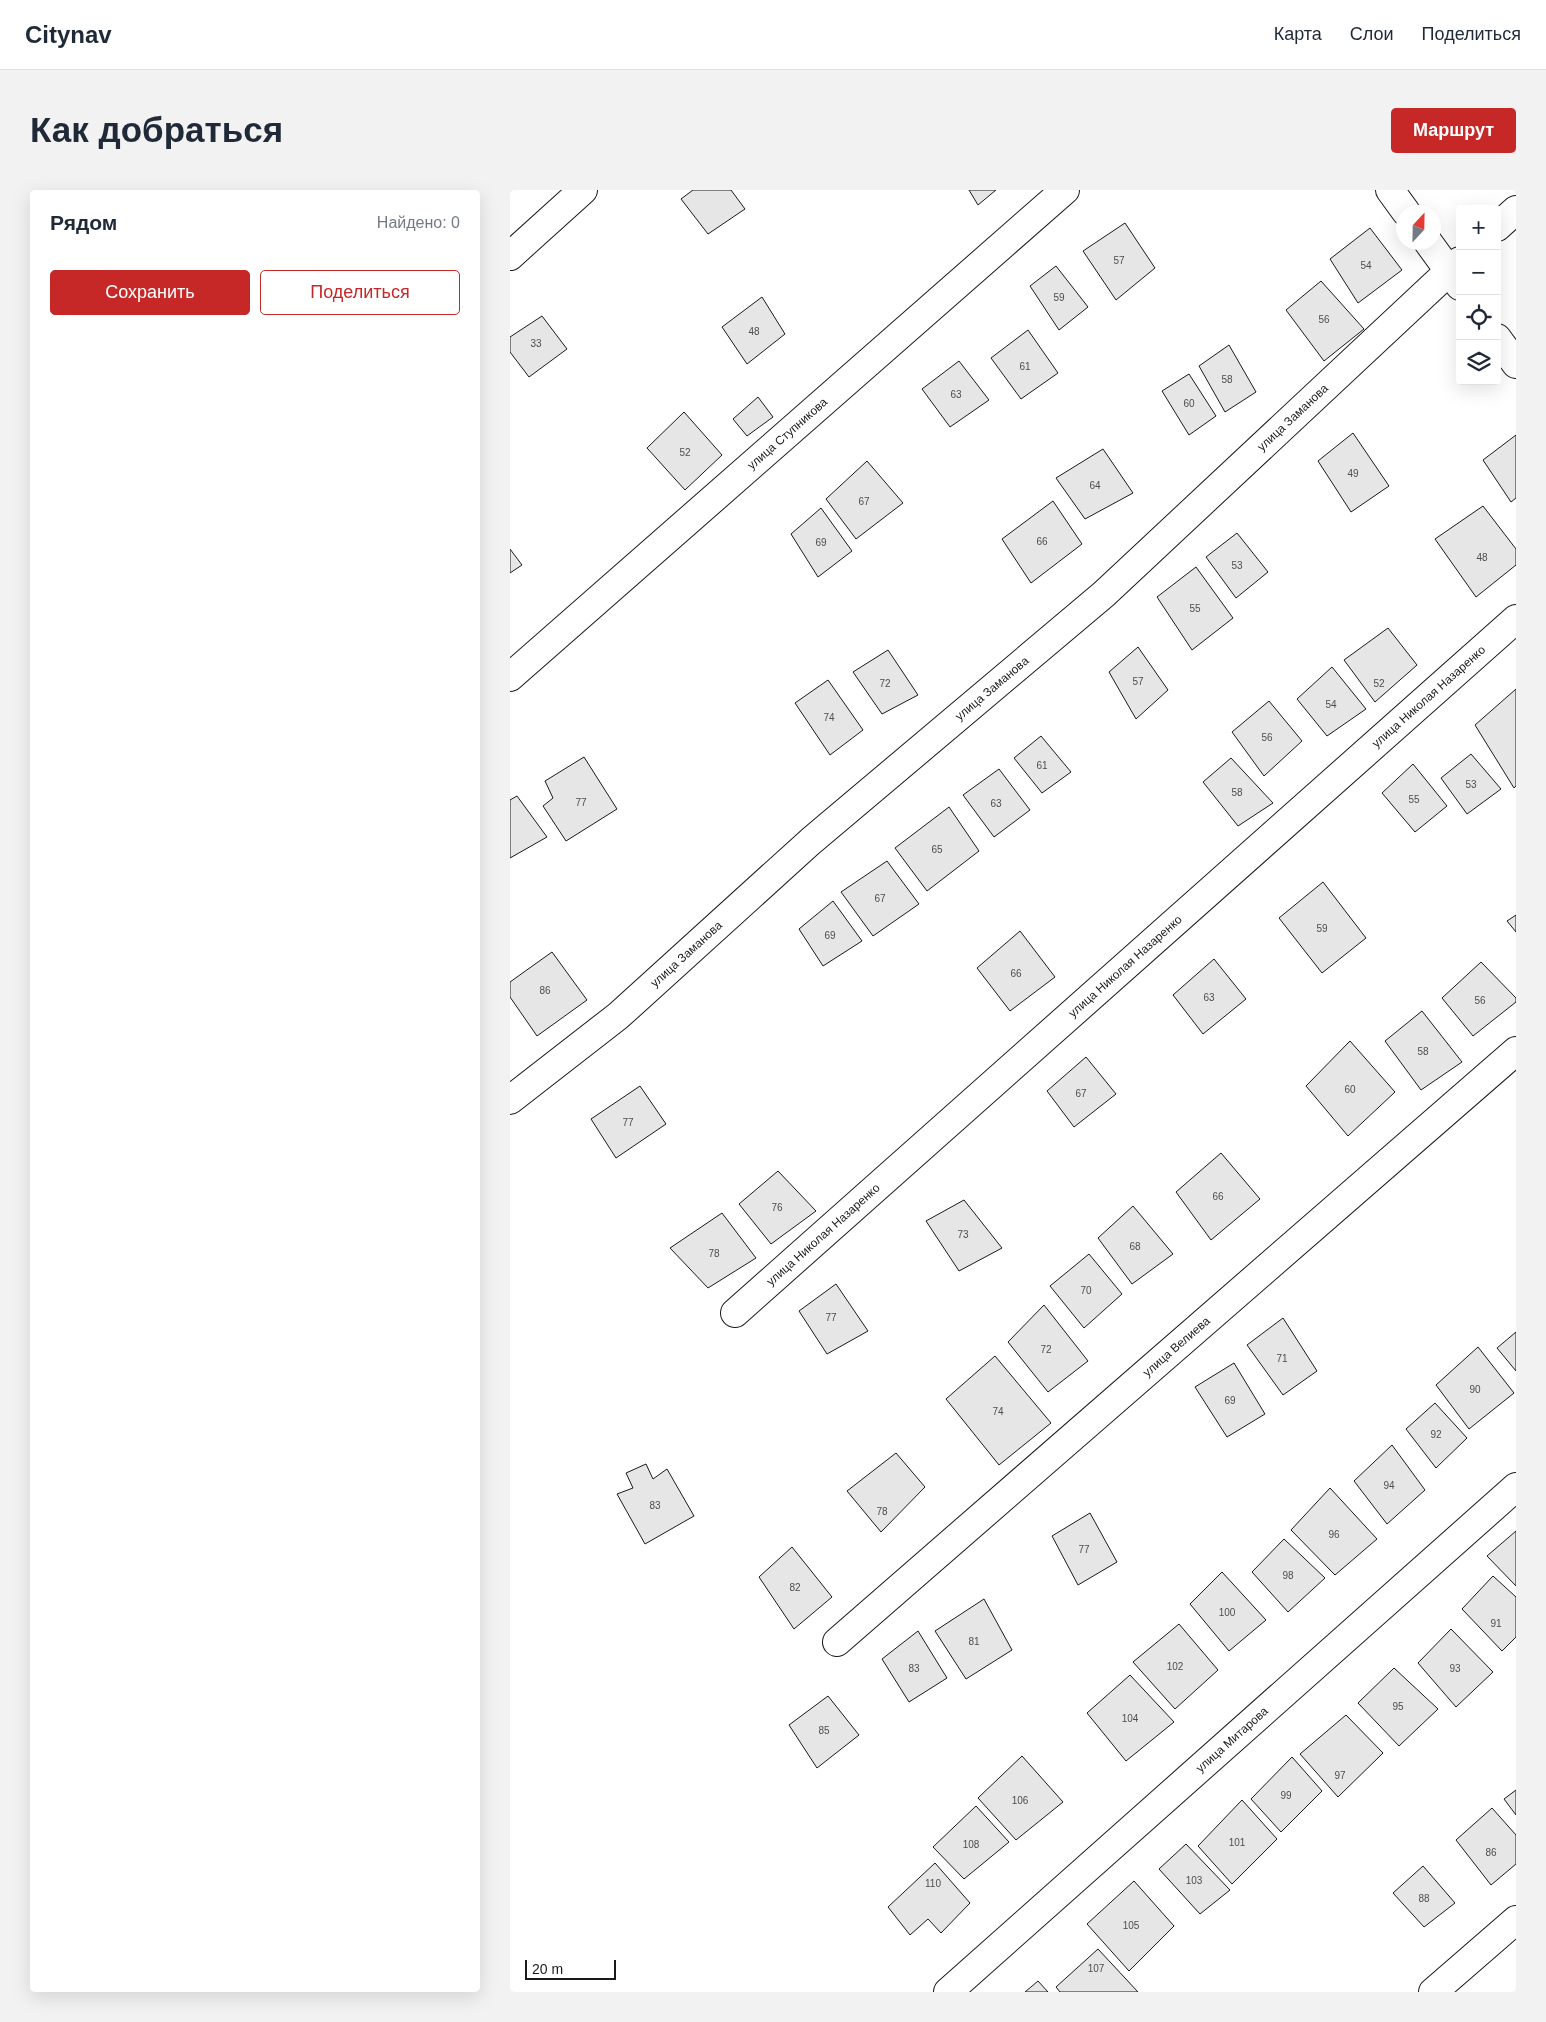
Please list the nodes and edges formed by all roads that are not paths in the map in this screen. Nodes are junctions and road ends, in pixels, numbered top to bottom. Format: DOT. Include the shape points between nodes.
graph roads {
  1 [pos="583,190"];
  2 [pos="1065,190"];
  3 [pos="1390,190"];
  4 [pos="1401,205"];
  5 [pos="1516,210"];
  6 [pos="1501,223"];
  7 [pos="1435,250"];
  8 [pos="510,256"];
  9 [pos="1456,273"];
  10 [pos="1498,340"];
  11 [pos="1516,364"];
  12 [pos="1516,619"];
  13 [pos="510,677"];
  14 [pos="1516,1051"];
  15 [pos="510,1100"];
  16 [pos="735,1313"];
  17 [pos="1516,1487"];
  18 [pos="837,1642"];
  19 [pos="1516,1920"];
  20 [pos="948,1992"];
  21 [pos="1433,1992"];
  1 -- 8 [label="street"];
  2 -- 13 [label="street, улица Ступникова"];
  3 -- 4 [label="street"];
  5 -- 6 [label="street"];
  7 -- 9 [label="street"];
  9 -- 15 [label="street, улица Заманова" via="1104,594 811,840 618,1016"];
  10 -- 11 [label="street"];
  12 -- 16 [label="street, улица Николая Назаренко"];
  14 -- 18 [label="street, улица Велиева"];
  17 -- 20 [label="street, улица Митарова"];
  19 -- 21 [label="street"];
}
